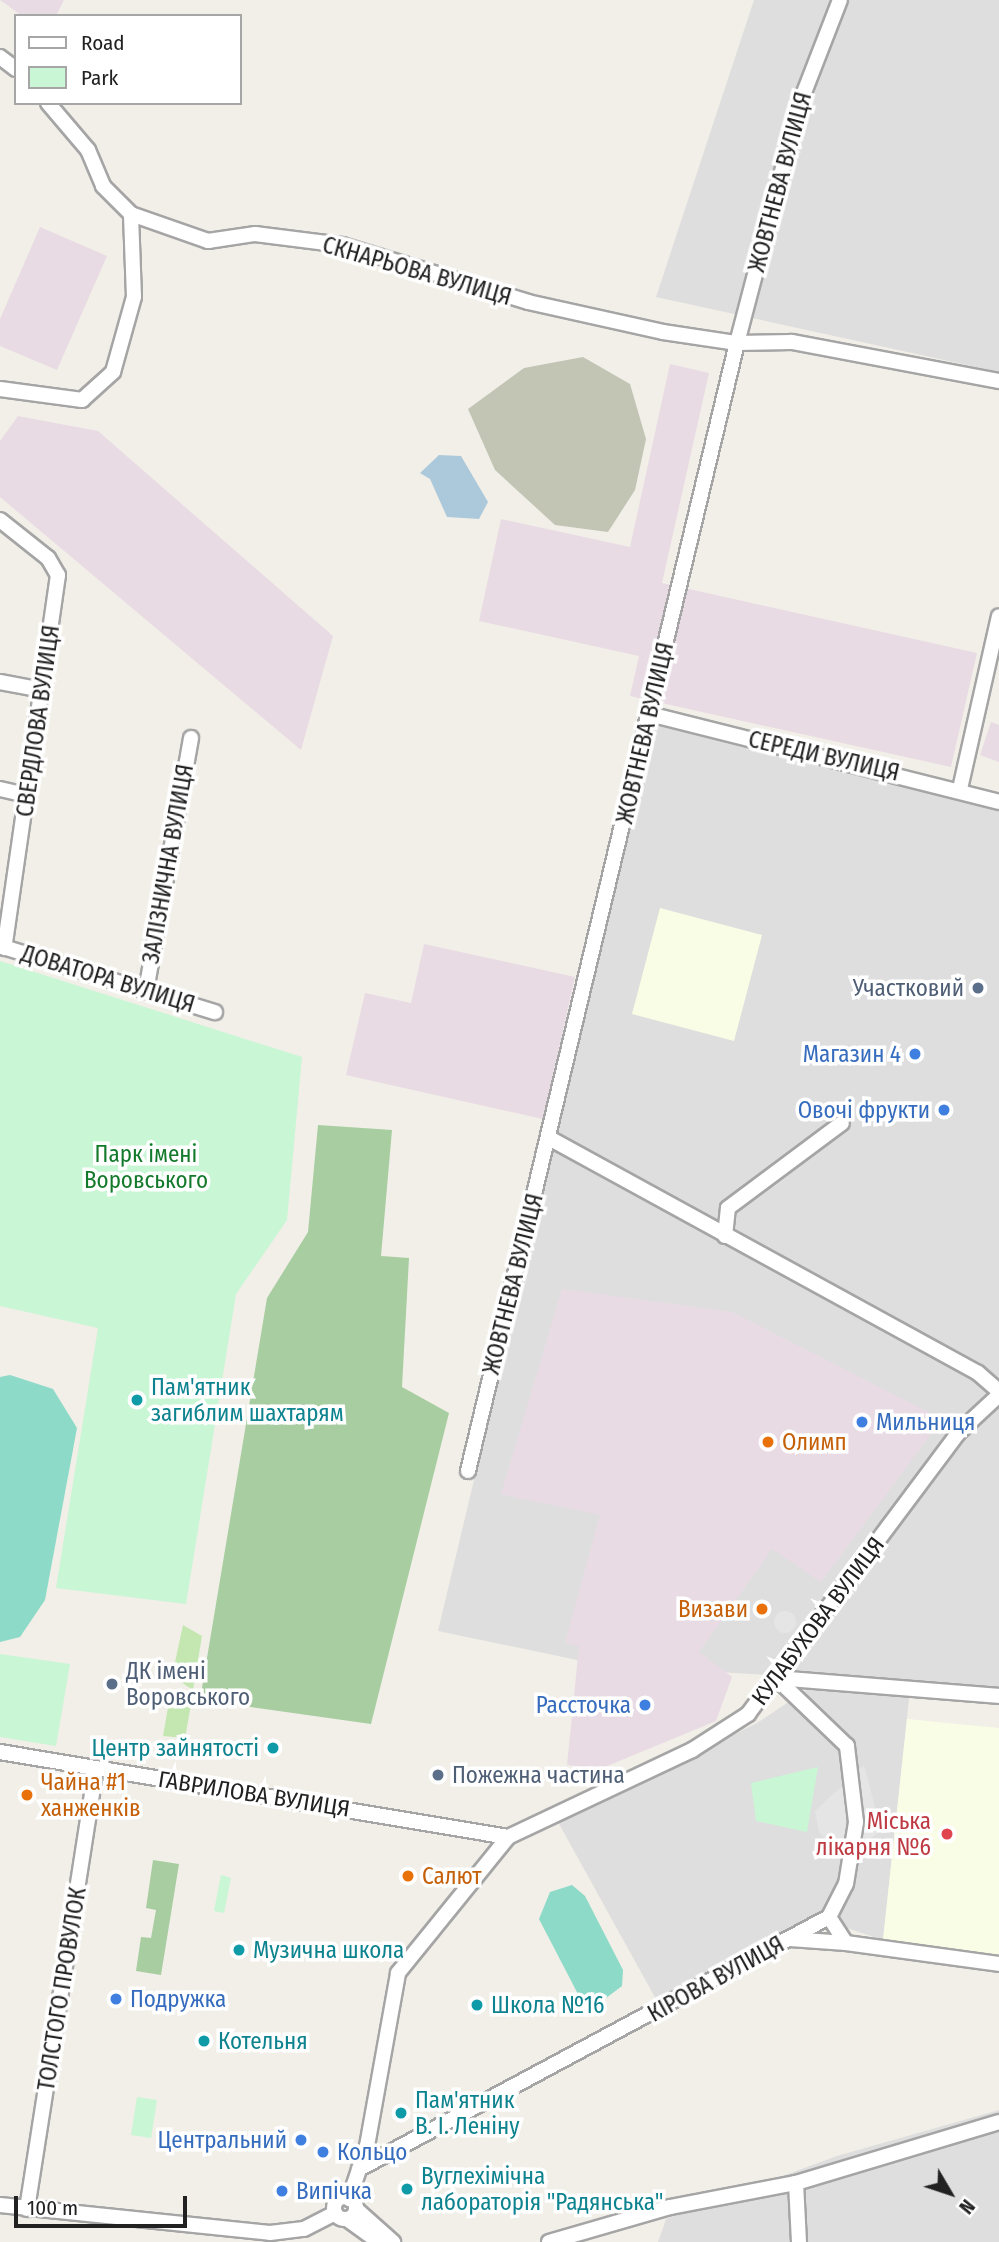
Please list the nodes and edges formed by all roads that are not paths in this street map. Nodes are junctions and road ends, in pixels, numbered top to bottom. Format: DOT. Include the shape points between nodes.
graph roads {
  1 [pos="840,0"];
  2 [pos="50,105"];
  3 [pos="131,214"];
  4 [pos="737,343"];
  5 [pos="999,381"];
  6 [pos="0,390"];
  7 [pos="0,520"];
  8 [pos="999,616"];
  9 [pos="0,682"];
  10 [pos="43,690"];
  11 [pos="649,714"];
  12 [pos="191,738"];
  13 [pos="0,789"];
  14 [pos="960,789"];
  15 [pos="27,795"];
  16 [pos="999,802"];
  17 [pos="2,947"];
  18 [pos="146,991"];
  19 [pos="215,1012"];
  20 [pos="842,1124"];
  21 [pos="549,1138"];
  22 [pos="725,1237"];
  23 [pos="999,1393"];
  24 [pos="468,1471"];
  25 [pos="775,1677"];
  26 [pos="999,1696"];
  27 [pos="0,1752"];
  28 [pos="96,1769"];
  29 [pos="508,1837"];
  30 [pos="829,1917"];
  31 [pos="789,1939"];
  32 [pos="846,1943"];
  33 [pos="999,1964"];
  34 [pos="999,2122"];
  35 [pos="359,2169"];
  36 [pos="796,2183"];
  37 [pos="0,2206"];
  38 [pos="27,2209"];
  39 [pos="346,2210"];
  40 [pos="379,2242"];
  41 [pos="393,2242"];
  42 [pos="549,2242"];
  43 [pos="799,2242"];
  1 -- 4 [label="street, ЖОВТНЕВА ВУЛИЦЯ" via="800,103"];
  2 -- 3 [label="street" via="88,150 103,186"];
  3 -- 4 [label="street, СКНАРЬОВА ВУЛИЦЯ" via="208,242 254,234 342,245 528,302"];
  3 -- 6 [label="street" via="134,297 113,372 82,400"];
  4 -- 5 [label="street, СКНАРЬОВА ВУЛИЦЯ" via="792,342"];
  4 -- 11 [label="street, ЖОВТНЕВА ВУЛИЦЯ"];
  7 -- 10 [label="street, СВЕРДЛОВА ВУЛИЦЯ" via="56,565"];
  8 -- 14 [label="street"];
  9 -- 10 [label="street"];
  10 -- 15 [label="street, СВЕРДЛОВА ВУЛИЦЯ"];
  11 -- 14 [label="street, СЕРЕДИ ВУЛИЦЯ"];
  11 -- 21 [label="street, ЖОВТНЕВА ВУЛИЦЯ"];
  12 -- 18 [label="street, ЗАЛІЗНИЧНА ВУЛИЦЯ"];
  13 -- 15 [label="street"];
  14 -- 16 [label="street, СЕРЕДИ ВУЛИЦЯ"];
  15 -- 17 [label="street, СВЕРДЛОВА ВУЛИЦЯ"];
  17 -- 18 [label="street, ДОВАТОРА ВУЛИЦЯ"];
  18 -- 19 [label="street, ДОВАТОРА ВУЛИЦЯ"];
  20 -- 22 [label="street" via="727,1208"];
  21 -- 22 [label="street"];
  21 -- 24 [label="street, ЖОВТНЕВА ВУЛИЦЯ"];
  22 -- 23 [label="street" via="978,1373"];
  23 -- 25 [label="street, КУЛАБУХОВА ВУЛИЦЯ" via="958,1433"];
  25 -- 26 [label="street"];
  25 -- 29 [label="street, КУЛАБУХОВА ВУЛИЦЯ" via="748,1714 692,1750"];
  25 -- 30 [label="street" via="847,1746 856,1822 846,1884"];
  27 -- 28 [label="street, ГАВРИЛОВА ВУЛИЦЯ"];
  28 -- 29 [label="street, ГАВРИЛОВА ВУЛИЦЯ"];
  28 -- 38 [label="street, ТОЛСТОГО ПРОВУЛОК"];
  29 -- 35 [label="street, КУЛАБУХОВА ВУЛИЦЯ" via="398,1973"];
  30 -- 31 [label="street, КІРОВА ВУЛИЦЯ"];
  30 -- 32 [label="street"];
  31 -- 32 [label="street"];
  31 -- 35 [label="street, КІРОВА ВУЛИЦЯ"];
  32 -- 33 [label="street"];
  34 -- 36 [label="street"];
  35 -- 39 [label="street, КУЛАБУХОВА ВУЛИЦЯ"];
  36 -- 42 [label="street" via="670,2207"];
  36 -- 43 [label="street"];
  37 -- 38 [label="street"];
  38 -- 39 [label="street" via="270,2233 304,2229"];
  39 -- 40 [label="street"];
  39 -- 41 [label="street"];
}
